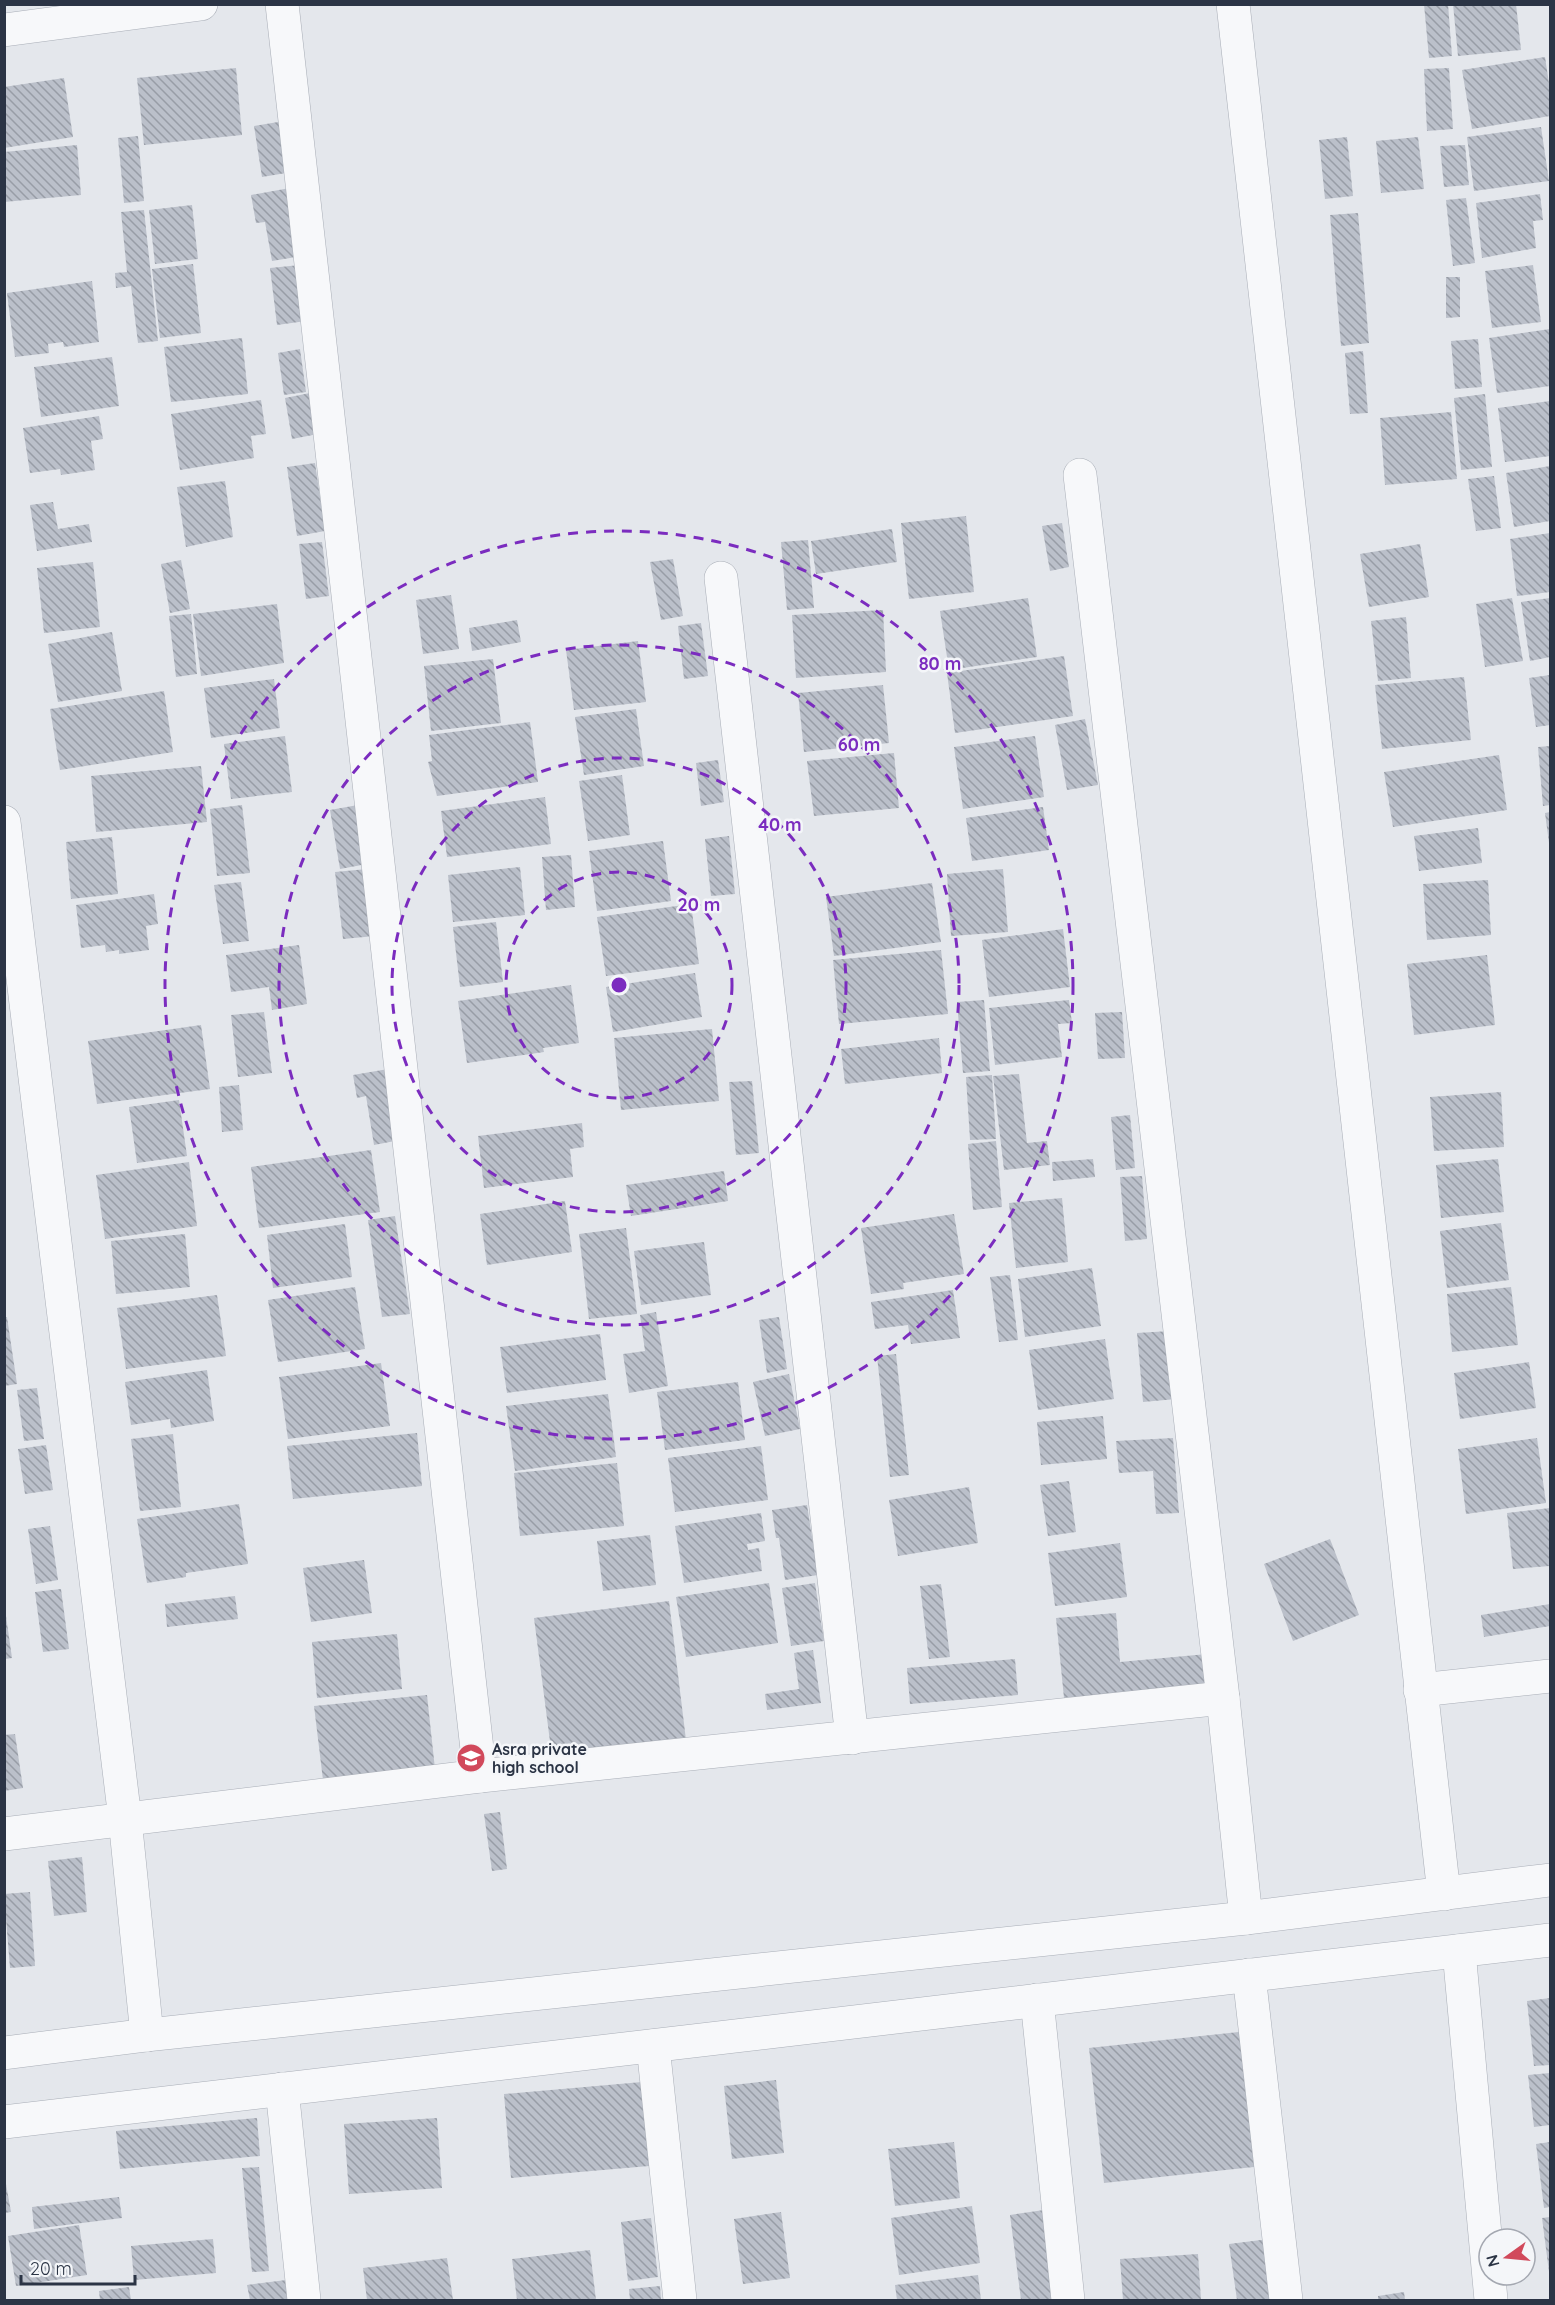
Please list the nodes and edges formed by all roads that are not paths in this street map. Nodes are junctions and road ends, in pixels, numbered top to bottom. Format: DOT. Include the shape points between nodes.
graph roads {
  1 [pos="201,4"];
  2 [pos="282,4"];
  3 [pos="1233,4"];
  4 [pos="4,30"];
  5 [pos="1080,475"];
  6 [pos="720,578"];
  7 [pos="4,822"];
  8 [pos="1551,1676"];
  9 [pos="1420,1690"];
  10 [pos="1223,1698"];
  11 [pos="852,1738"];
  12 [pos="480,1776"];
  13 [pos="125,1819"];
  14 [pos="4,1834"];
  15 [pos="1551,1881"];
  16 [pos="1444,1894"];
  17 [pos="1246,1918"];
  18 [pos="1551,1940"];
  19 [pos="1459,1951"];
  20 [pos="1249,1975"];
  21 [pos="1037,2000"];
  22 [pos="147,2034"];
  23 [pos="653,2046"];
  24 [pos="4,2053"];
  25 [pos="282,2089"];
  26 [pos="4,2122"];
  27 [pos="304,2301"];
  28 [pos="680,2301"];
  29 [pos="1068,2301"];
  30 [pos="1286,2301"];
  31 [pos="1491,2301"];
  1 -- 4 [label="street"];
  2 -- 12 [label="street"];
  3 -- 9 [label="street"];
  5 -- 10 [label="street"];
  6 -- 11 [label="street"];
  7 -- 13 [label="street"];
  8 -- 9 [label="street"];
  9 -- 16 [label="street"];
  10 -- 11 [label="street"];
  10 -- 17 [label="street"];
  11 -- 12 [label="street"];
  12 -- 13 [label="street"];
  13 -- 14 [label="street"];
  13 -- 22 [label="street"];
  15 -- 16 [label="street"];
  16 -- 17 [label="street"];
  17 -- 22 [label="street"];
  18 -- 19 [label="street"];
  19 -- 20 [label="street"];
  19 -- 31 [label="street"];
  20 -- 21 [label="street"];
  20 -- 30 [label="street"];
  21 -- 23 [label="street"];
  21 -- 29 [label="street"];
  22 -- 24 [label="street"];
  23 -- 25 [label="street"];
  23 -- 28 [label="street"];
  25 -- 26 [label="street"];
  25 -- 27 [label="street"];
}
